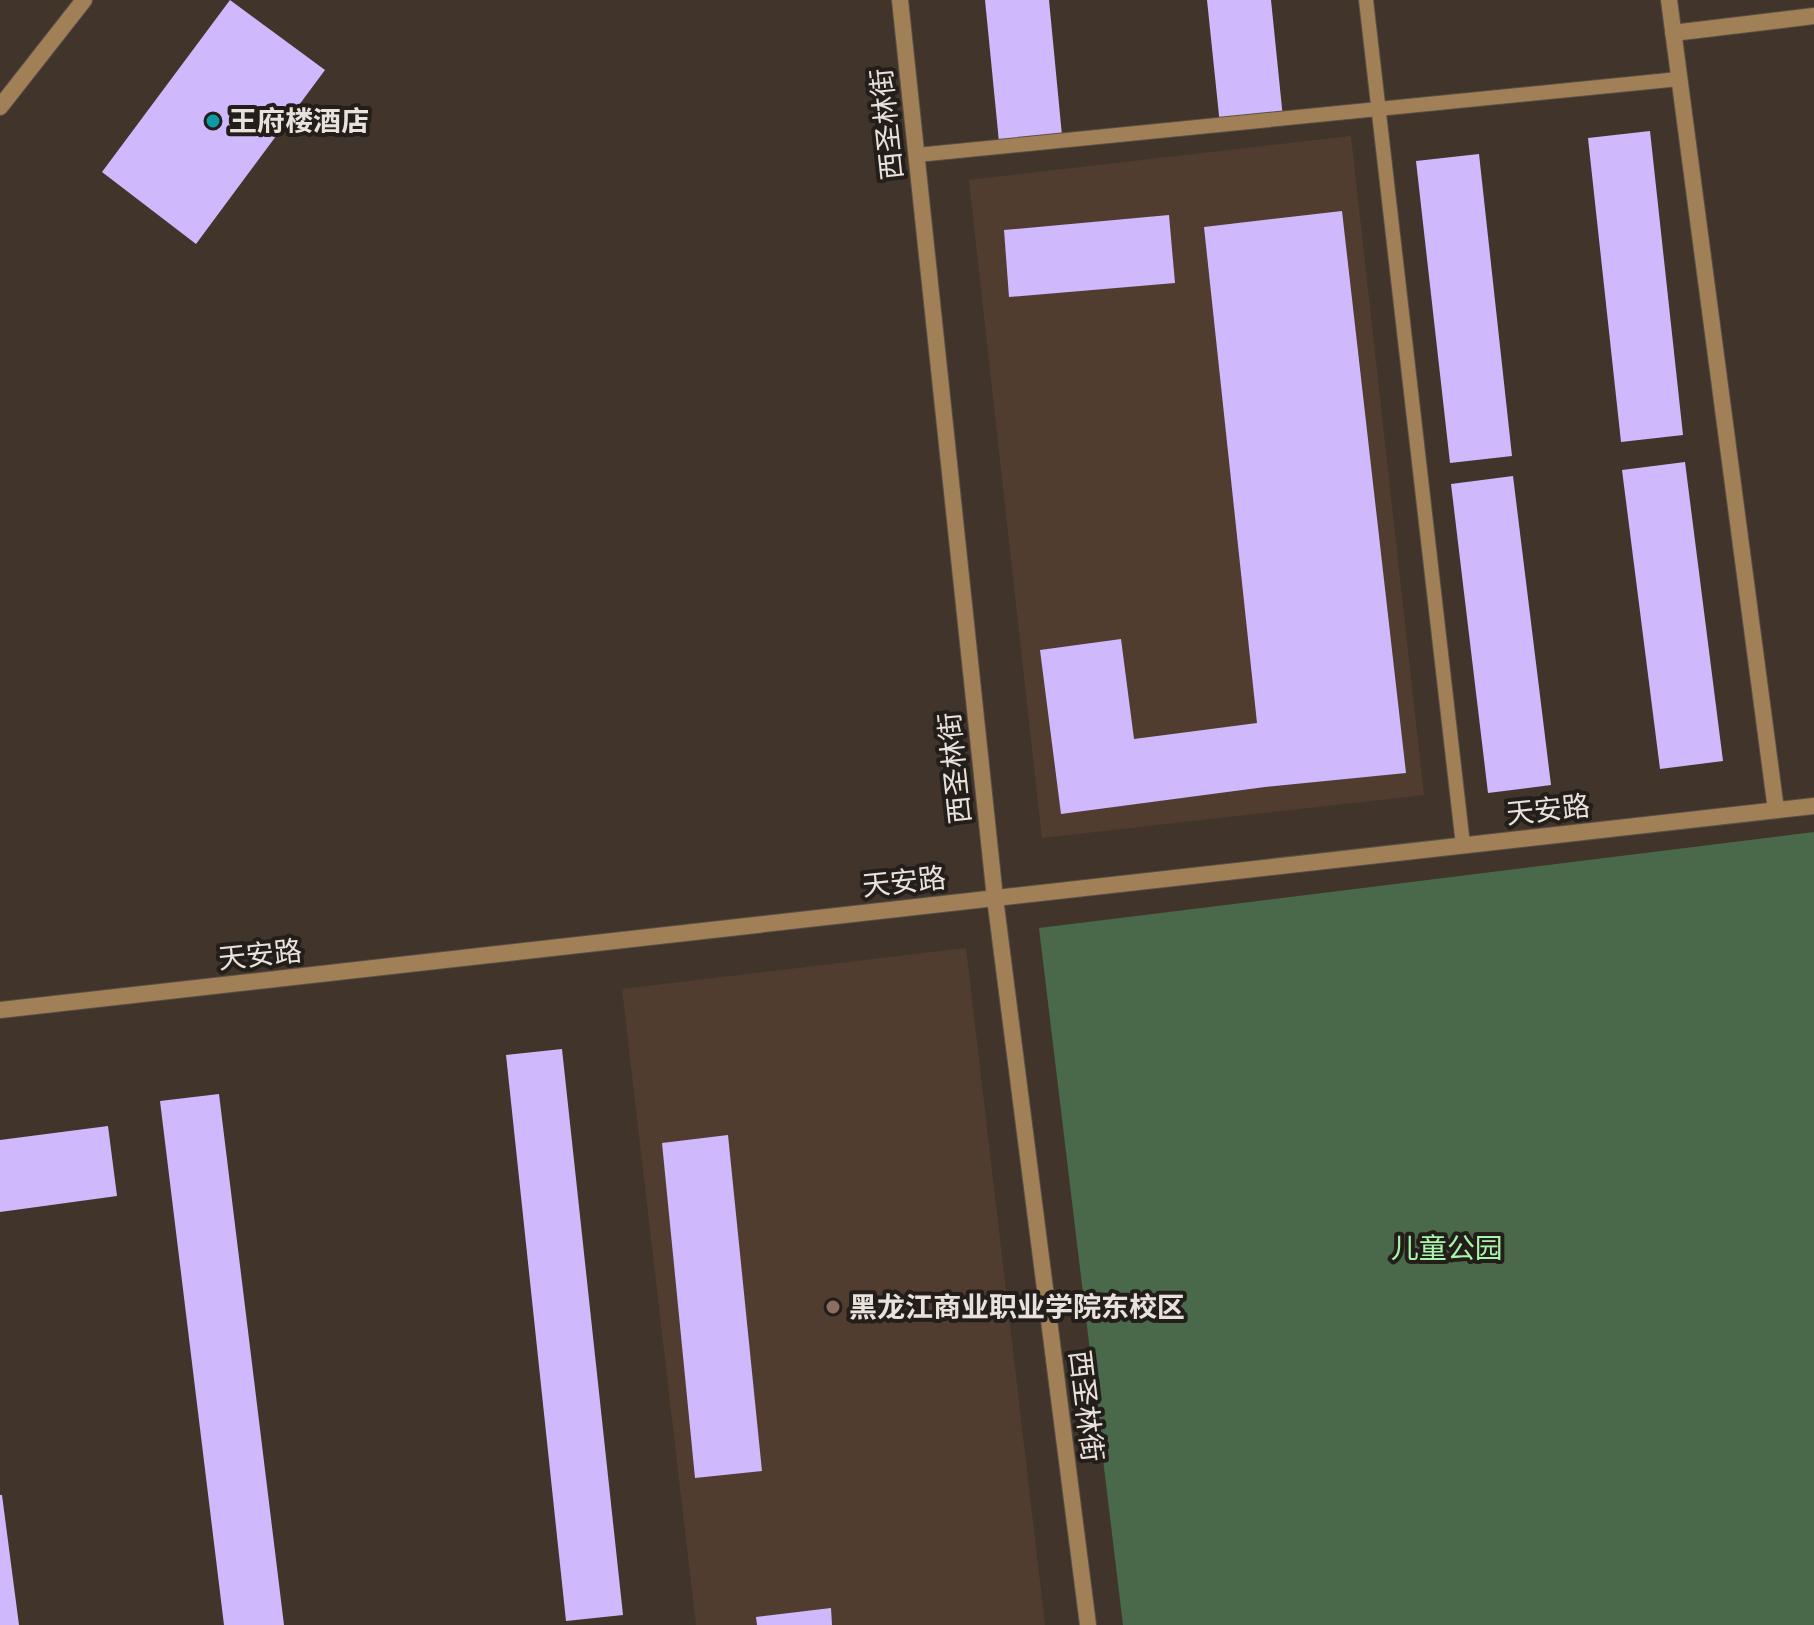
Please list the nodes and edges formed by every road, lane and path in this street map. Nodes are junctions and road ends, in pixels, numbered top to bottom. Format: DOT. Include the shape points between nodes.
graph roads {
  1 [pos="84,0"];
  2 [pos="900,0"];
  3 [pos="1366,0"];
  4 [pos="1669,0"];
  5 [pos="1814,16"];
  6 [pos="1673,33"];
  7 [pos="1679,79"];
  8 [pos="0,107"];
  9 [pos="1378,107"];
  10 [pos="917,155"];
  11 [pos="1814,806"];
  12 [pos="1776,810"];
  13 [pos="1463,845"];
  14 [pos="995,898"];
  15 [pos="0,1010"];
  16 [pos="1088,1625"];
  1 -- 8 [label="street"];
  2 -- 10 [label="street, 西圣林街"];
  3 -- 9 [label="lane"];
  4 -- 6 [label="street"];
  5 -- 6 [label="street"];
  6 -- 7 [label="street"];
  7 -- 9 [label="lane"];
  7 -- 12 [label="street"];
  9 -- 10 [label="lane"];
  9 -- 13 [label="lane"];
  10 -- 14 [label="street, 西圣林街"];
  11 -- 12 [label="street, 天安路"];
  12 -- 13 [label="street, 天安路"];
  13 -- 14 [label="street, 天安路"];
  14 -- 15 [label="street, 天安路"];
  14 -- 16 [label="street, 西圣林街"];
}
